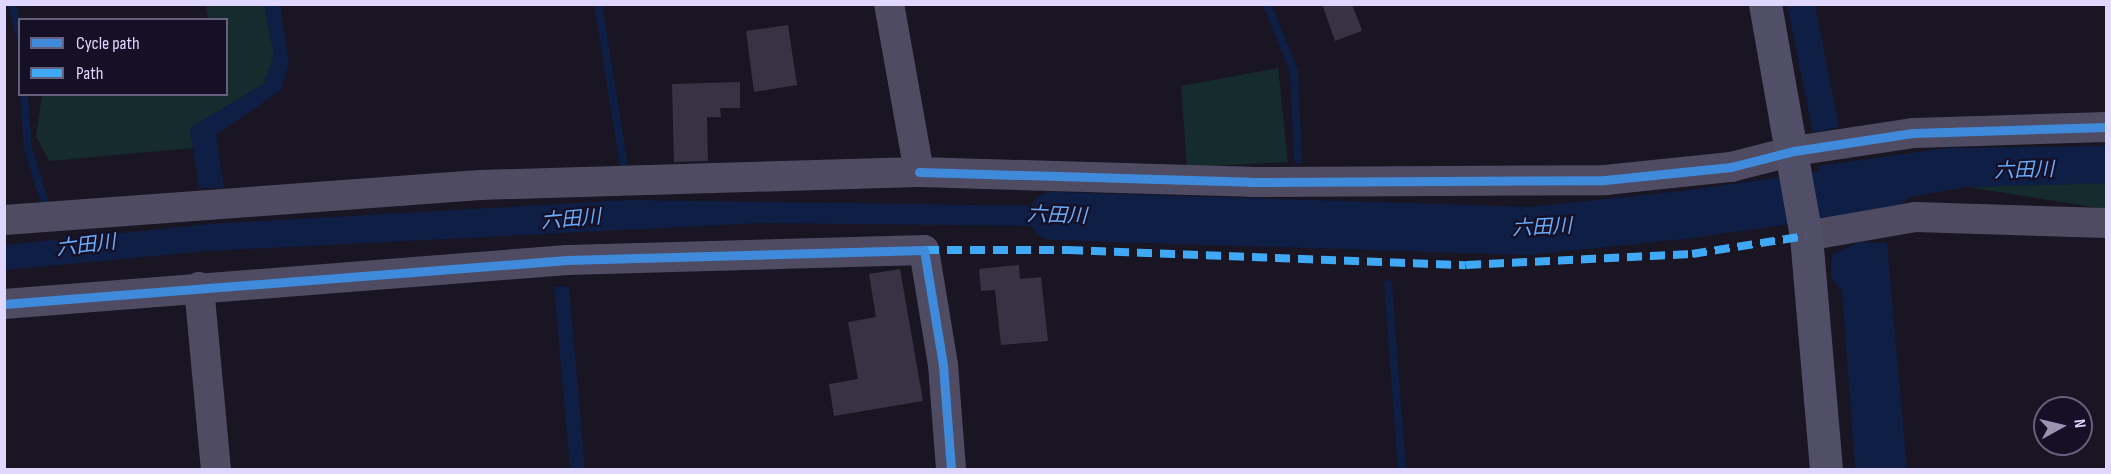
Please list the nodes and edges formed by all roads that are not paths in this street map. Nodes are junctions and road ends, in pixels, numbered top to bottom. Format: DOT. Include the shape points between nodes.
graph roads {
  1 [pos="889,4"];
  2 [pos="1765,4"];
  3 [pos="2106,126"];
  4 [pos="1794,151"];
  5 [pos="919,172"];
  6 [pos="4,220"];
  7 [pos="2106,223"];
  8 [pos="1806,236"];
  9 [pos="199,287"];
  10 [pos="4,304"];
  11 [pos="216,470"];
  12 [pos="951,470"];
  13 [pos="1826,470"];
  1 -- 5 [label="street"];
  2 -- 4 [label="street"];
  3 -- 4 [label="street" via="1914,133"];
  4 -- 5 [label="street" via="1731,167 1605,180 1250,182"];
  4 -- 8 [label="street"];
  5 -- 6 [label="street" via="492,185"];
  7 -- 8 [label="street" via="1915,217"];
  8 -- 13 [label="street"];
  9 -- 10 [label="street"];
  9 -- 11 [label="street"];
  9 -- 12 [label="street" via="567,260 924,250 943,365"];
}
